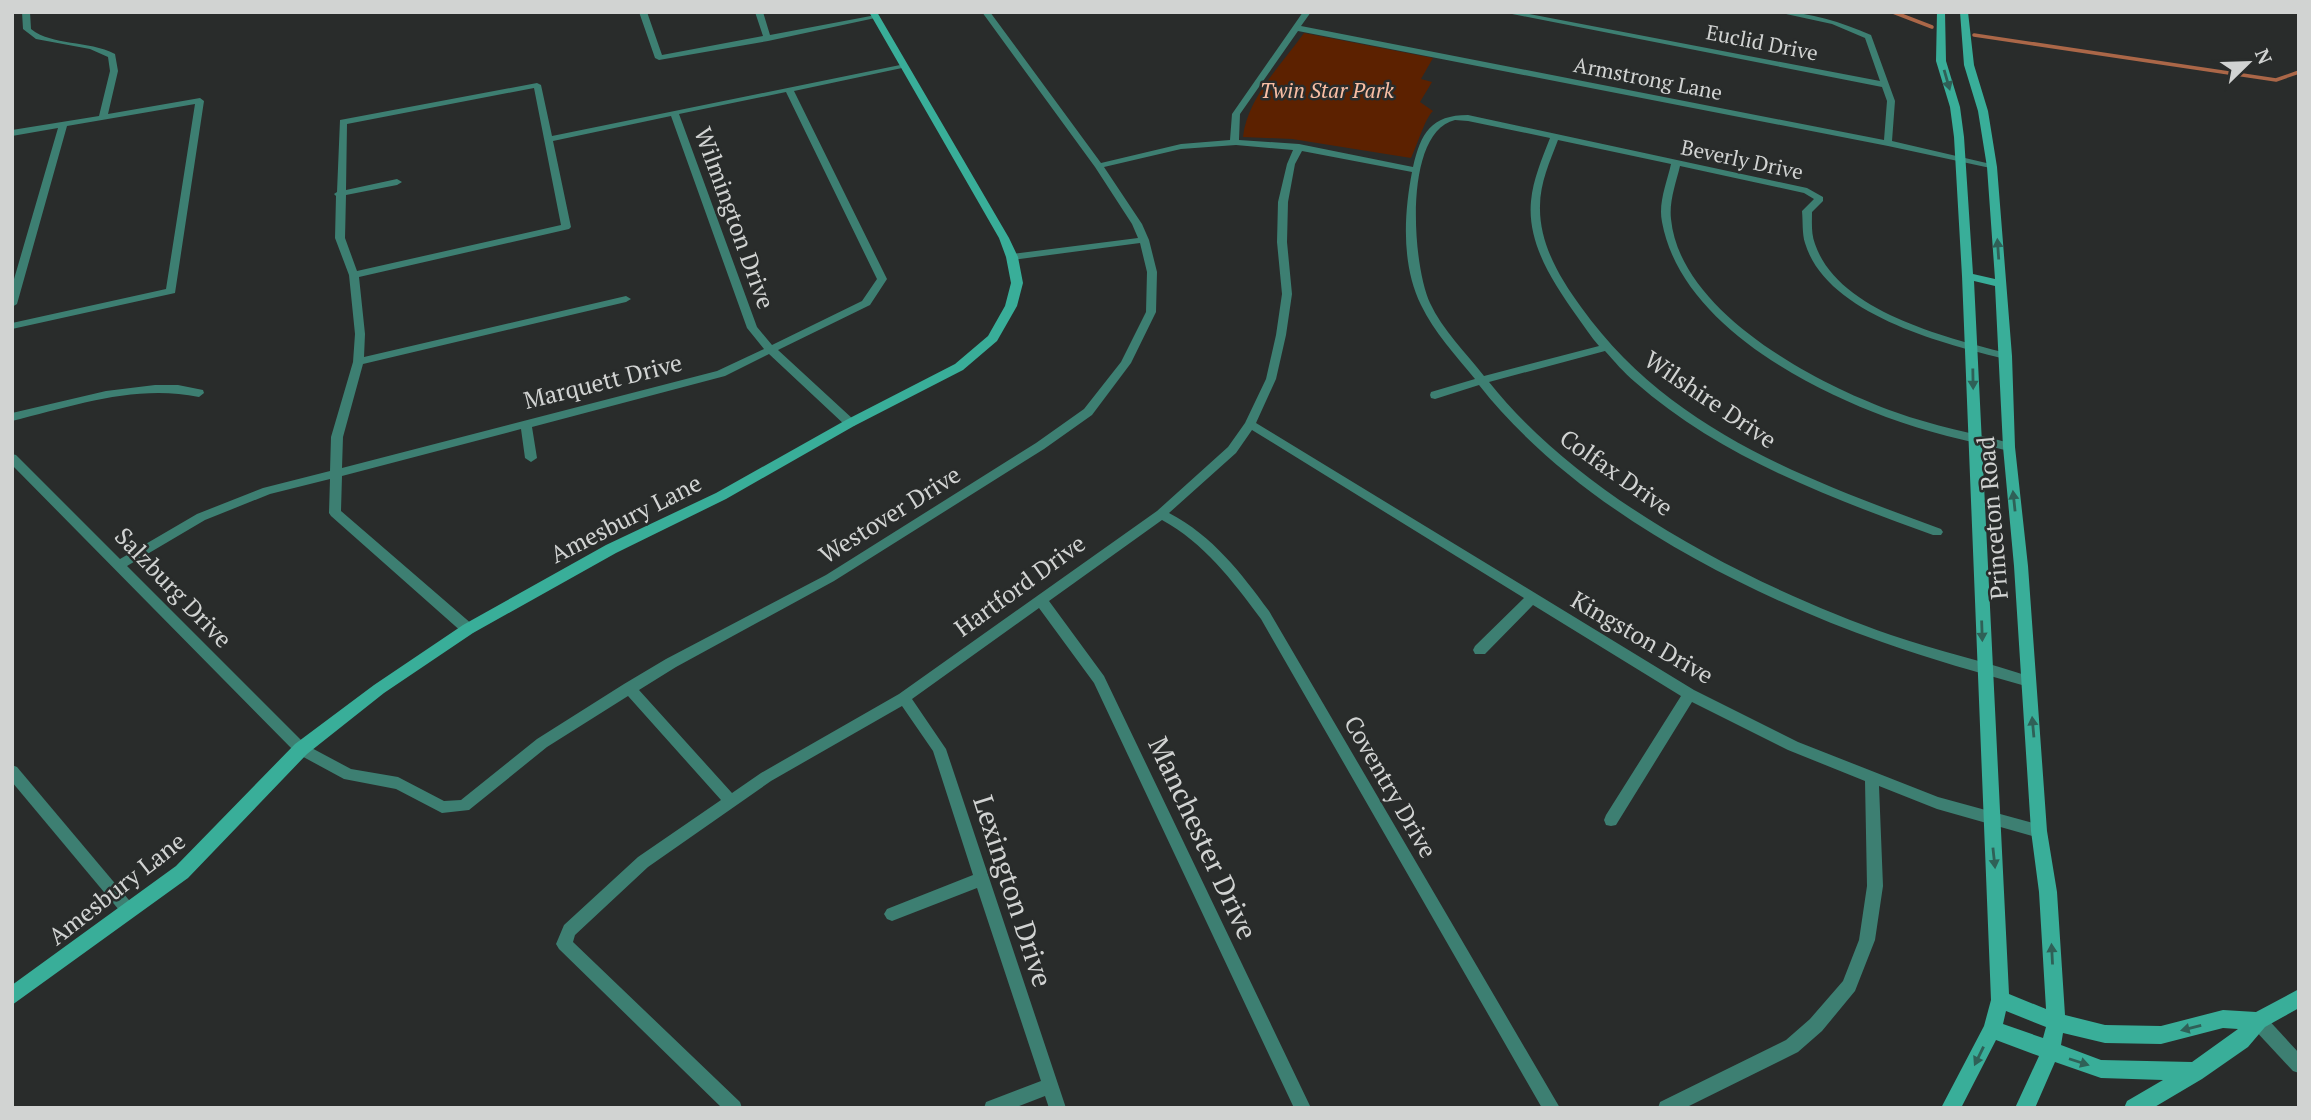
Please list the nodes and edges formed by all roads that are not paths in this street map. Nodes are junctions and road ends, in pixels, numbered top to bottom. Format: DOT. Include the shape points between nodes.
graph roads {
  1 [pos="26,12"];
  2 [pos="643,12"];
  3 [pos="759,12"];
  4 [pos="986,12"];
  5 [pos="1307,12"];
  6 [pos="1506,12"];
  7 [pos="1781,12"];
  8 [pos="1941,14"];
  9 [pos="875,15"];
  10 [pos="1964,16"];
  11 [pos="1297,28"];
  12 [pos="768,38"];
  13 [pos="902,66"];
  14 [pos="537,85"];
  15 [pos="1886,85"];
  16 [pos="789,89"];
  17 [pos="1969,109"];
  18 [pos="674,112"];
  19 [pos="103,117"];
  20 [pos="1455,117"];
  21 [pos="343,122"];
  22 [pos="63,125"];
  23 [pos="12,133"];
  24 [pos="1555,137"];
  25 [pos="548,139"];
  26 [pos="1234,143"];
  27 [pos="1888,144"];
  28 [pos="1299,148"];
  29 [pos="1961,159"];
  30 [pos="1676,164"];
  31 [pos="1099,166"];
  32 [pos="1992,167"];
  33 [pos="1417,170"];
  34 [pos="397,182"];
  35 [pos="339,194"];
  36 [pos="1144,240"];
  37 [pos="1012,257"];
  38 [pos="17,267"];
  39 [pos="354,275"];
  40 [pos="1968,276"];
  41 [pos="2000,284"];
  42 [pos="626,299"];
  43 [pos="12,304"];
  44 [pos="12,326"];
  45 [pos="1604,348"];
  46 [pos="1972,349"];
  47 [pos="772,351"];
  48 [pos="2006,356"];
  49 [pos="358,362"];
  50 [pos="1479,381"];
  51 [pos="199,393"];
  52 [pos="1435,395"];
  53 [pos="12,417"];
  54 [pos="850,423"];
  55 [pos="526,424"];
  56 [pos="1250,424"];
  57 [pos="1974,438"];
  58 [pos="2009,447"];
  59 [pos="12,458"];
  60 [pos="531,458"];
  61 [pos="335,472"];
  62 [pos="1161,513"];
  63 [pos="1937,532"];
  64 [pos="119,565"];
  65 [pos="1040,599"];
  66 [pos="1531,599"];
  67 [pos="468,629"];
  68 [pos="1480,650"];
  69 [pos="1984,668"];
  70 [pos="2029,682"];
  71 [pos="629,688"];
  72 [pos="1689,694"];
  73 [pos="904,698"];
  74 [pos="300,749"];
  75 [pos="12,771"];
  76 [pos="1872,777"];
  77 [pos="730,801"];
  78 [pos="1990,816"];
  79 [pos="1611,820"];
  80 [pos="2039,831"];
  81 [pos="982,879"];
  82 [pos="129,911"];
  83 [pos="892,914"];
  84 [pos="12,996"];
  85 [pos="2299,998"];
  86 [pos="2000,1000"];
  87 [pos="2258,1021"];
  88 [pos="2056,1022"];
  89 [pos="1992,1029"];
  90 [pos="2050,1052"];
  91 [pos="2299,1065"];
  92 [pos="2195,1072"];
  93 [pos="1051,1085"];
  94 [pos="734,1108"];
  95 [pos="992,1108"];
  96 [pos="1058,1108"];
  97 [pos="1303,1108"];
  98 [pos="1552,1108"];
  99 [pos="1666,1108"];
  100 [pos="1951,1108"];
  101 [pos="2025,1108"];
  102 [pos="2134,1108"];
  1 -- 19 [label="street" via="25,26 30,33 100,48 112,56 114,71"];
  2 -- 12 [label="street" via="659,58"];
  3 -- 12 [label="street"];
  4 -- 31 [label="street, Westover Drive"];
  5 -- 11 [label="street"];
  6 -- 15 [label="street, Euclid Drive"];
  7 -- 15 [label="street" via="1834,22 1863,34 1871,42"];
  8 -- 10 [label="main road"];
  8 -- 17 [label="main road, Princeton Road, one-way" via="1941,61"];
  9 -- 12 [label="street"];
  9 -- 13 [label="main road, Amesbury Lane"];
  10 -- 17 [label="main road, Princeton Road"];
  11 -- 26 [label="street" via="1236,114"];
  11 -- 27 [label="street, Armstrong Lane"];
  13 -- 16 [label="street"];
  13 -- 37 [label="main road, Amesbury Lane"];
  14 -- 21 [label="street"];
  14 -- 25 [label="street"];
  15 -- 27 [label="street" via="1891,101"];
  16 -- 18 [label="street"];
  16 -- 47 [label="street, Marquett Drive" via="881,279 866,303"];
  17 -- 29 [label="main road, Princeton Road"];
  17 -- 32 [label="main road, Princeton Road"];
  18 -- 25 [label="street"];
  18 -- 47 [label="street, Wilmington Drive" via="752,328"];
  19 -- 22 [label="street"];
  19 -- 44 [label="street" via="200,101 171,291"];
  20 -- 24 [label="street, Beverly Drive"];
  20 -- 33 [label="street, Colfax Drive" via="1433,128"];
  21 -- 35 [label="street"];
  22 -- 23 [label="street"];
  22 -- 38 [label="street"];
  24 -- 30 [label="street, Beverly Drive"];
  24 -- 45 [label="street, Wilshire Drive" via="1535,193 1540,239 1557,280"];
  25 -- 39 [label="street" via="566,227"];
  26 -- 28 [label="street"];
  26 -- 31 [label="street" via="1175,148"];
  27 -- 29 [label="street, Armstrong Lane"];
  28 -- 33 [label="street"];
  28 -- 56 [label="street, Hartford Drive" via="1283,202 1287,294 1281,335 1271,379"];
  29 -- 32 [label="street, Armstrong Lane"];
  29 -- 40 [label="main road, Princeton Road"];
  30 -- 46 [label="street, Beverly Drive" via="1814,195 1820,199 1807,211 1807,240 1823,271 1883,315"];
  30 -- 57 [label="street" via="1667,204 1669,234 1690,279 1713,307 1774,357 1821,383 1891,415"];
  31 -- 36 [label="street, Westover Drive"];
  41 -- 32 [label="main road, Princeton Road, one-way"];
  33 -- 50 [label="street, Colfax Drive" via="1409,225 1424,303"];
  34 -- 35 [label="street"];
  35 -- 39 [label="street" via="340,238"];
  36 -- 37 [label="street"];
  36 -- 71 [label="street, Westover Drive" via="1152,272 1150,312 1126,363 1088,412 830,578"];
  37 -- 54 [label="main road, Amesbury Lane" via="1017,284 993,338 959,367"];
  38 -- 43 [label="street"];
  39 -- 49 [label="street"];
  40 -- 41 [label="main road"];
  40 -- 46 [label="main road, Princeton Road"];
  41 -- 48 [label="main road, Princeton Road"];
  42 -- 49 [label="street"];
  45 -- 50 [label="street"];
  45 -- 63 [label="street, Wilshire Drive" via="1672,406 1745,453 1786,475"];
  46 -- 48 [label="street, Beverly Drive"];
  46 -- 57 [label="main road, Princeton Road, one-way"];
  47 -- 54 [label="street, Wilmington Drive"];
  47 -- 55 [label="street, Marquett Drive" via="721,374"];
  48 -- 58 [label="main road, Princeton Road"];
  49 -- 61 [label="street" via="337,437"];
  50 -- 52 [label="street"];
  50 -- 69 [label="street, Colfax Drive" via="1573,473 1689,548 1843,622"];
  51 -- 53 [label="street" via="183,388 138,390"];
  54 -- 67 [label="main road, Amesbury Lane"];
  55 -- 60 [label="street"];
  55 -- 61 [label="street, Marquett Drive"];
  56 -- 62 [label="street, Hartford Drive" via="1215,467"];
  56 -- 66 [label="street, Kingston Drive"];
  57 -- 58 [label="street"];
  57 -- 69 [label="main road, Princeton Road, one-way"];
  70 -- 58 [label="main road, Princeton Road, one-way"];
  59 -- 64 [label="street, Salzburg Drive"];
  61 -- 64 [label="street, Marquett Drive" via="267,491 201,517"];
  61 -- 67 [label="street" via="335,513"];
  62 -- 65 [label="street, Hartford Drive"];
  62 -- 98 [label="street, Coventry Drive" via="1186,526 1216,552 1265,615"];
  64 -- 74 [label="street, Salzburg Drive"];
  65 -- 73 [label="street, Hartford Drive"];
  65 -- 97 [label="street, Manchester Drive" via="1099,680"];
  66 -- 68 [label="street"];
  66 -- 72 [label="street, Kingston Drive"];
  67 -- 74 [label="main road, Amesbury Lane"];
  69 -- 70 [label="street, Colfax Drive"];
  69 -- 78 [label="main road, Princeton Road"];
  80 -- 70 [label="main road, Princeton Road, one-way"];
  71 -- 74 [label="street, Westover Drive" via="542,743 464,806 442,807 398,783 349,775"];
  71 -- 77 [label="street"];
  72 -- 76 [label="street, Kingston Drive" via="1793,746"];
  72 -- 79 [label="street"];
  73 -- 77 [label="street, Hartford Drive"];
  73 -- 81 [label="street, Lexington Drive" via="939,749"];
  74 -- 82 [label="main road, Amesbury Lane" via="182,872"];
  75 -- 82 [label="street"];
  76 -- 78 [label="street, Kingston Drive" via="1937,803"];
  76 -- 99 [label="street" via="1875,886 1867,940 1849,986 1792,1046"];
  77 -- 94 [label="street, Hartford Drive" via="643,862 569,930 564,944"];
  78 -- 80 [label="street, Kingston Drive"];
  78 -- 86 [label="main road, Princeton Road, one-way"];
  88 -- 80 [label="main road, Princeton Road, one-way" via="2048,891"];
  81 -- 83 [label="street"];
  81 -- 93 [label="street, Lexington Drive"];
  82 -- 84 [label="main road, Amesbury Lane"];
  85 -- 87 [label="main road"];
  86 -- 88 [label="main road"];
  86 -- 89 [label="main road, Princeton Road"];
  87 -- 88 [label="main road, one-way" via="2223,1018 2161,1035 2105,1034"];
  87 -- 91 [label="street"];
  87 -- 92 [label="main road" via="2241,1040"];
  88 -- 90 [label="main road, Princeton Road"];
  89 -- 90 [label="main road"];
  89 -- 100 [label="main road, Princeton Road, one-way"];
  90 -- 92 [label="main road, one-way" via="2101,1069"];
  90 -- 101 [label="main road, Princeton Road"];
  92 -- 102 [label="main road"];
  93 -- 95 [label="street"];
  93 -- 96 [label="street, Lexington Drive"];
}
